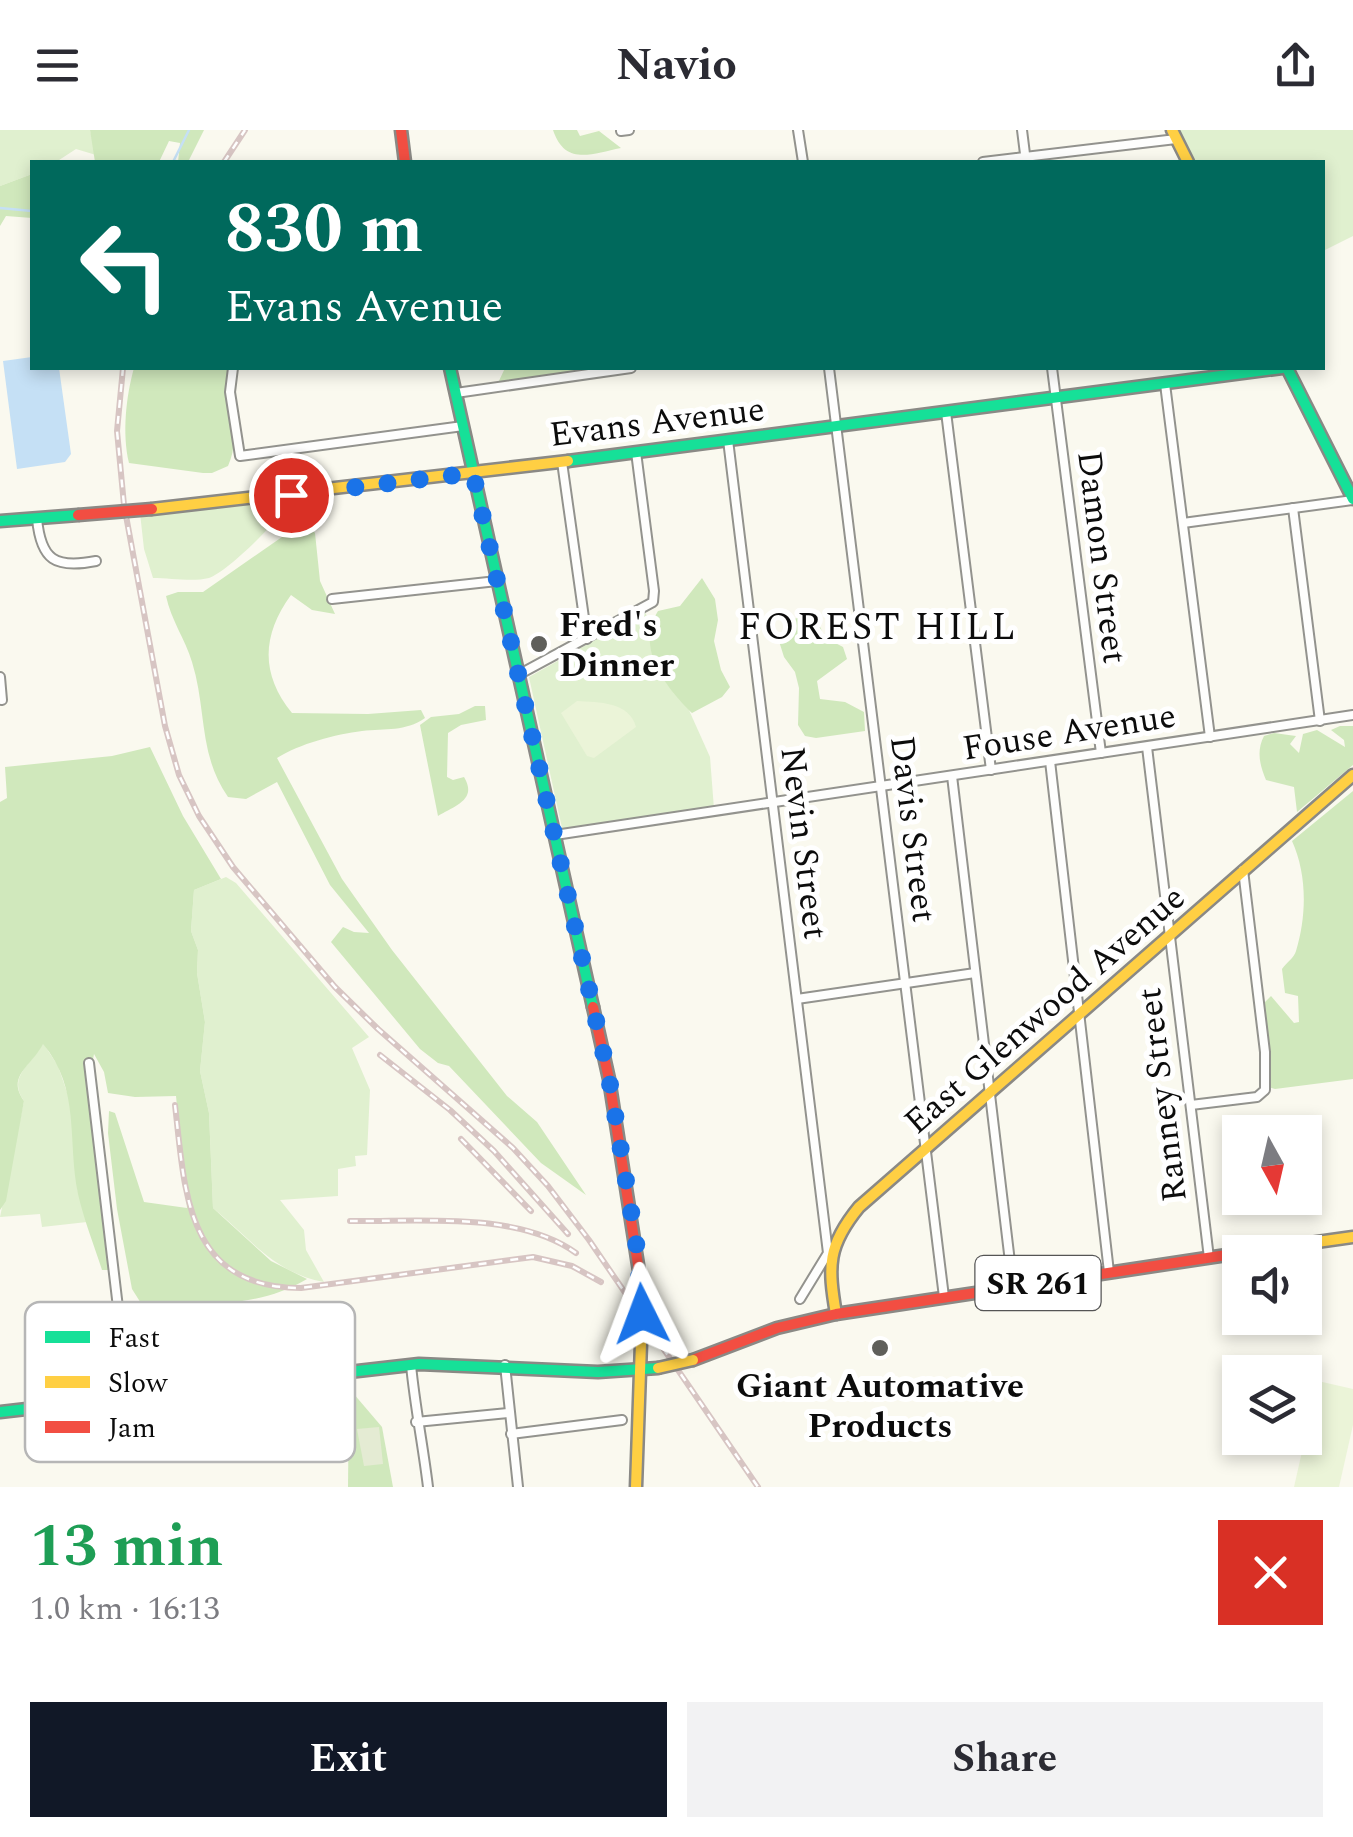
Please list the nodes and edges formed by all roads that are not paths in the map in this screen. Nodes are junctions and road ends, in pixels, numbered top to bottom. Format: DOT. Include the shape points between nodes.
graph roads {
  1 [pos="402,130"];
  2 [pos="798,130"];
  3 [pos="1022,130"];
  4 [pos="1174,134"];
  5 [pos="406,160"];
  6 [pos="802,160"];
  7 [pos="1026,160"];
  8 [pos="1187,160"];
  9 [pos="233,370"];
  10 [pos="450,370"];
  11 [pos="617,370"];
  12 [pos="829,370"];
  13 [pos="1052,370"];
  14 [pos="1269,370"];
  15 [pos="1285,370"];
  16 [pos="1165,384"];
  17 [pos="456,393"];
  18 [pos="1056,398"];
  19 [pos="946,412"];
  20 [pos="463,426"];
  21 [pos="836,426"];
  22 [pos="728,440"];
  23 [pos="636,452"];
  24 [pos="562,462"];
  25 [pos="473,473"];
  26 [pos="1353,500"];
  27 [pos="1293,508"];
  28 [pos="37,519"];
  29 [pos="0,520"];
  30 [pos="1183,523"];
  31 [pos="96,562"];
  32 [pos="496,580"];
  33 [pos="332,598"];
  34 [pos="586,639"];
  35 [pos="518,676"];
  36 [pos="0,677"];
  37 [pos="2,700"];
  38 [pos="1353,715"];
  39 [pos="1320,720"];
  40 [pos="1210,737"];
  41 [pos="1147,746"];
  42 [pos="1101,753"];
  43 [pos="1050,761"];
  44 [pos="991,770"];
  45 [pos="1353,775"];
  46 [pos="952,776"];
  47 [pos="882,786"];
  48 [pos="773,802"];
  49 [pos="555,836"];
  50 [pos="1244,870"];
  51 [pos="1171,934"];
  52 [pos="976,973"];
  53 [pos="906,983"];
  54 [pos="798,999"];
  55 [pos="1080,1014"];
  56 [pos="89,1062"];
  57 [pos="989,1092"];
  58 [pos="1191,1106"];
  59 [pos="926,1148"];
  60 [pos="1353,1237"];
  61 [pos="1322,1242"];
  62 [pos="828,1253"];
  63 [pos="1222,1256"];
  64 [pos="1209,1258"];
  65 [pos="1109,1272"];
  66 [pos="1013,1287"];
  67 [pos="944,1297"];
  68 [pos="800,1299"];
  69 [pos="117,1302"];
  70 [pos="836,1314"];
  71 [pos="411,1365"];
  72 [pos="505,1365"];
  73 [pos="641,1370"];
  74 [pos="355,1371"];
  75 [pos="25,1409"];
  76 [pos="0,1412"];
  77 [pos="508,1412"];
  78 [pos="622,1420"];
  79 [pos="416,1422"];
  80 [pos="511,1434"];
  81 [pos="428,1487"];
  82 [pos="518,1487"];
  83 [pos="636,1487"];
  1 -- 5 [label="street"];
  2 -- 6 [label="street"];
  3 -- 7 [label="street"];
  4 -- 7 [label="street"];
  4 -- 8 [label="street"];
  9 -- 20 [label="street" via="240,456"];
  10 -- 17 [label="street"];
  11 -- 17 [label="street"];
  12 -- 21 [label="street, Davis Street"];
  13 -- 18 [label="street, Damon Street"];
  14 -- 16 [label="street, Evans Avenue"];
  15 -- 26 [label="street"];
  16 -- 18 [label="street, Evans Avenue"];
  16 -- 30 [label="street"];
  17 -- 20 [label="street"];
  18 -- 19 [label="street, Evans Avenue"];
  18 -- 42 [label="street, Damon Street"];
  19 -- 21 [label="street, Evans Avenue"];
  19 -- 44 [label="street"];
  20 -- 25 [label="street"];
  21 -- 22 [label="street, Evans Avenue"];
  21 -- 47 [label="street, Davis Street"];
  22 -- 23 [label="street, Evans Avenue"];
  22 -- 48 [label="street, Nevin Street"];
  23 -- 24 [label="street, Evans Avenue"];
  23 -- 34 [label="street" via="654,596"];
  24 -- 25 [label="street, Evans Avenue"];
  24 -- 34 [label="street"];
  25 -- 28 [label="street, Evans Avenue, bridge"];
  25 -- 32 [label="street"];
  26 -- 27 [label="street"];
  27 -- 30 [label="street"];
  27 -- 39 [label="street"];
  28 -- 29 [label="street, Evans Avenue"];
  28 -- 31 [label="street" via="48,556 76,565"];
  30 -- 40 [label="street"];
  32 -- 33 [label="street"];
  32 -- 35 [label="street"];
  34 -- 35 [label="street"];
  35 -- 49 [label="street"];
  36 -- 37 [label="street"];
  38 -- 39 [label="street, Fouse Avenue"];
  39 -- 40 [label="street, Fouse Avenue"];
  40 -- 41 [label="street, Fouse Avenue"];
  41 -- 42 [label="street, Fouse Avenue"];
  41 -- 51 [label="street, Ranney Street"];
  42 -- 43 [label="street, Fouse Avenue"];
  43 -- 44 [label="street, Fouse Avenue"];
  43 -- 55 [label="street"];
  44 -- 46 [label="street, Fouse Avenue"];
  45 -- 50 [label="street, East Glenwood Avenue"];
  46 -- 47 [label="street, Fouse Avenue"];
  46 -- 52 [label="street"];
  47 -- 48 [label="street, Fouse Avenue"];
  47 -- 53 [label="street, Davis Street"];
  48 -- 49 [label="street, Fouse Avenue"];
  48 -- 54 [label="street, Nevin Street"];
  49 -- 73 [label="street, bridge" via="609,1078 641,1284"];
  50 -- 51 [label="street, East Glenwood Avenue"];
  50 -- 58 [label="street" via="1265,1090 1257,1097"];
  51 -- 55 [label="street, East Glenwood Avenue"];
  51 -- 58 [label="street, Ranney Street"];
  52 -- 53 [label="street"];
  52 -- 57 [label="street"];
  53 -- 54 [label="street"];
  53 -- 59 [label="street, Davis Street"];
  54 -- 62 [label="street, Nevin Street"];
  55 -- 57 [label="street, East Glenwood Avenue"];
  55 -- 65 [label="street"];
  56 -- 69 [label="street"];
  57 -- 59 [label="street, East Glenwood Avenue"];
  57 -- 66 [label="street"];
  58 -- 64 [label="street, Ranney Street"];
  59 -- 62 [label="street, East Glenwood Avenue" via="859,1207"];
  59 -- 67 [label="street, Davis Street"];
  60 -- 61 [label="street, SR 261"];
  62 -- 68 [label="street"];
  62 -- 70 [label="street"];
  63 -- 64 [label="street, SR 261"];
  64 -- 65 [label="street, SR 261"];
  65 -- 66 [label="street, SR 261"];
  66 -- 67 [label="street, SR 261"];
  67 -- 70 [label="street, SR 261"];
  70 -- 73 [label="street, SR 261, bridge"];
  71 -- 72 [label="street, SR 261"];
  71 -- 74 [label="street, SR 261"];
  71 -- 79 [label="street"];
  72 -- 73 [label="street, SR 261" via="583,1373"];
  72 -- 77 [label="street"];
  73 -- 83 [label="street"];
  75 -- 76 [label="street, SR 261"];
  77 -- 79 [label="street"];
  77 -- 80 [label="street"];
  78 -- 80 [label="street"];
  79 -- 81 [label="street"];
  80 -- 82 [label="street"];
}
